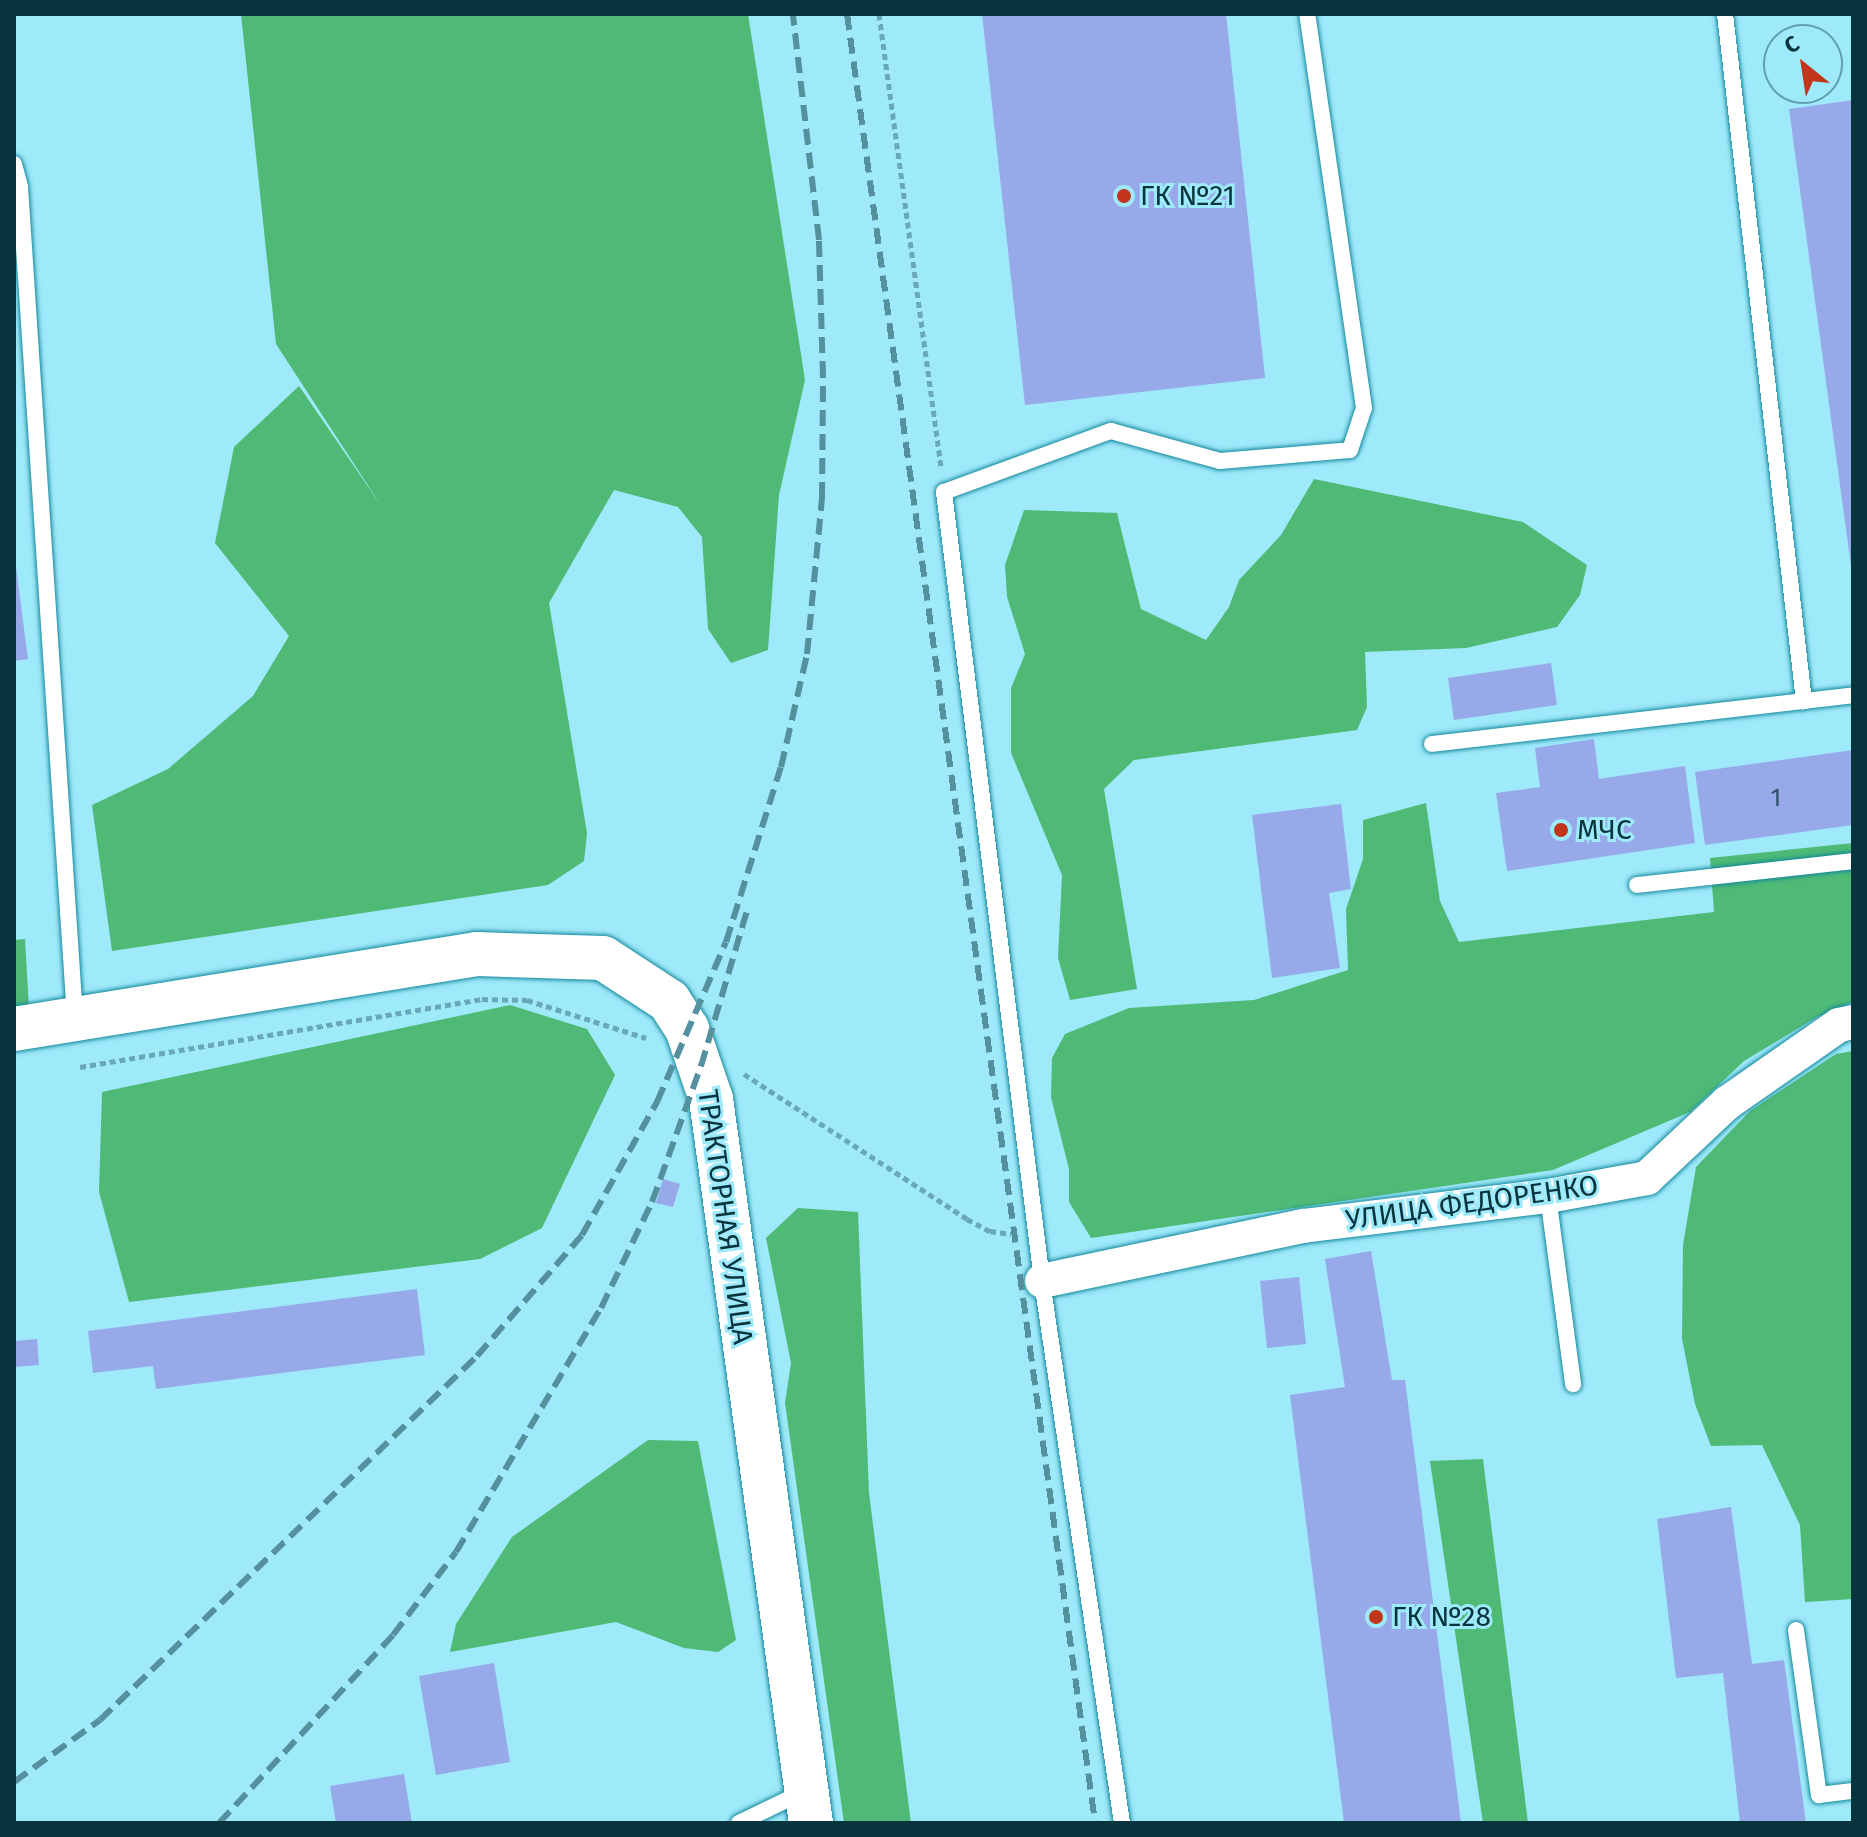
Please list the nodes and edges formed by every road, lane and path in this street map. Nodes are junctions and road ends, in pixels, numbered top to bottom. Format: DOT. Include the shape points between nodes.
graph roads {
  1 [pos="879,14"];
  2 [pos="1307,14"];
  3 [pos="1725,14"];
  4 [pos="14,164"];
  5 [pos="944,492"];
  6 [pos="1853,695"];
  7 [pos="1804,701"];
  8 [pos="1432,744"];
  9 [pos="1853,861"];
  10 [pos="1637,885"];
  11 [pos="75,1020"];
  12 [pos="1853,1022"];
  13 [pos="14,1029"];
  14 [pos="700,1063"];
  15 [pos="80,1067"];
  16 [pos="1548,1196"];
  17 [pos="1036,1235"];
  18 [pos="1042,1281"];
  19 [pos="1573,1384"];
  20 [pos="1796,1630"];
  21 [pos="1853,1791"];
  22 [pos="808,1806"];
  23 [pos="739,1823"];
  24 [pos="1122,1823"];
  1 -- 5 [label="path"];
  2 -- 5 [label="lane" via="1364,408 1350,450 1220,461 1111,431"];
  3 -- 7 [label="lane"];
  4 -- 11 [label="lane" via="20,187"];
  5 -- 17 [label="lane"];
  6 -- 7 [label="lane"];
  7 -- 8 [label="lane"];
  9 -- 10 [label="lane"];
  11 -- 13 [label="main road, ТРАКТОРНАЯ УЛИЦА"];
  11 -- 14 [label="main road, ТРАКТОРНАЯ УЛИЦА" via="477,954 603,958 669,1001"];
  12 -- 16 [label="street, УЛИЦА ФЕДОРЕНКО" via="1839,1025 1727,1103 1647,1178"];
  14 -- 15 [label="path" via="527,1000 482,999"];
  14 -- 17 [label="path" via="759,1080 807,1119 990,1231"];
  14 -- 22 [label="main road, ТРАКТОРНАЯ УЛИЦА"];
  16 -- 18 [label="street, УЛИЦА ФЕДОРЕНКО" via="1303,1226"];
  16 -- 19 [label="lane"];
  17 -- 18 [label="lane"];
  18 -- 24 [label="lane"];
  20 -- 21 [label="lane" via="1819,1795"];
  22 -- 23 [label="lane"];
}
